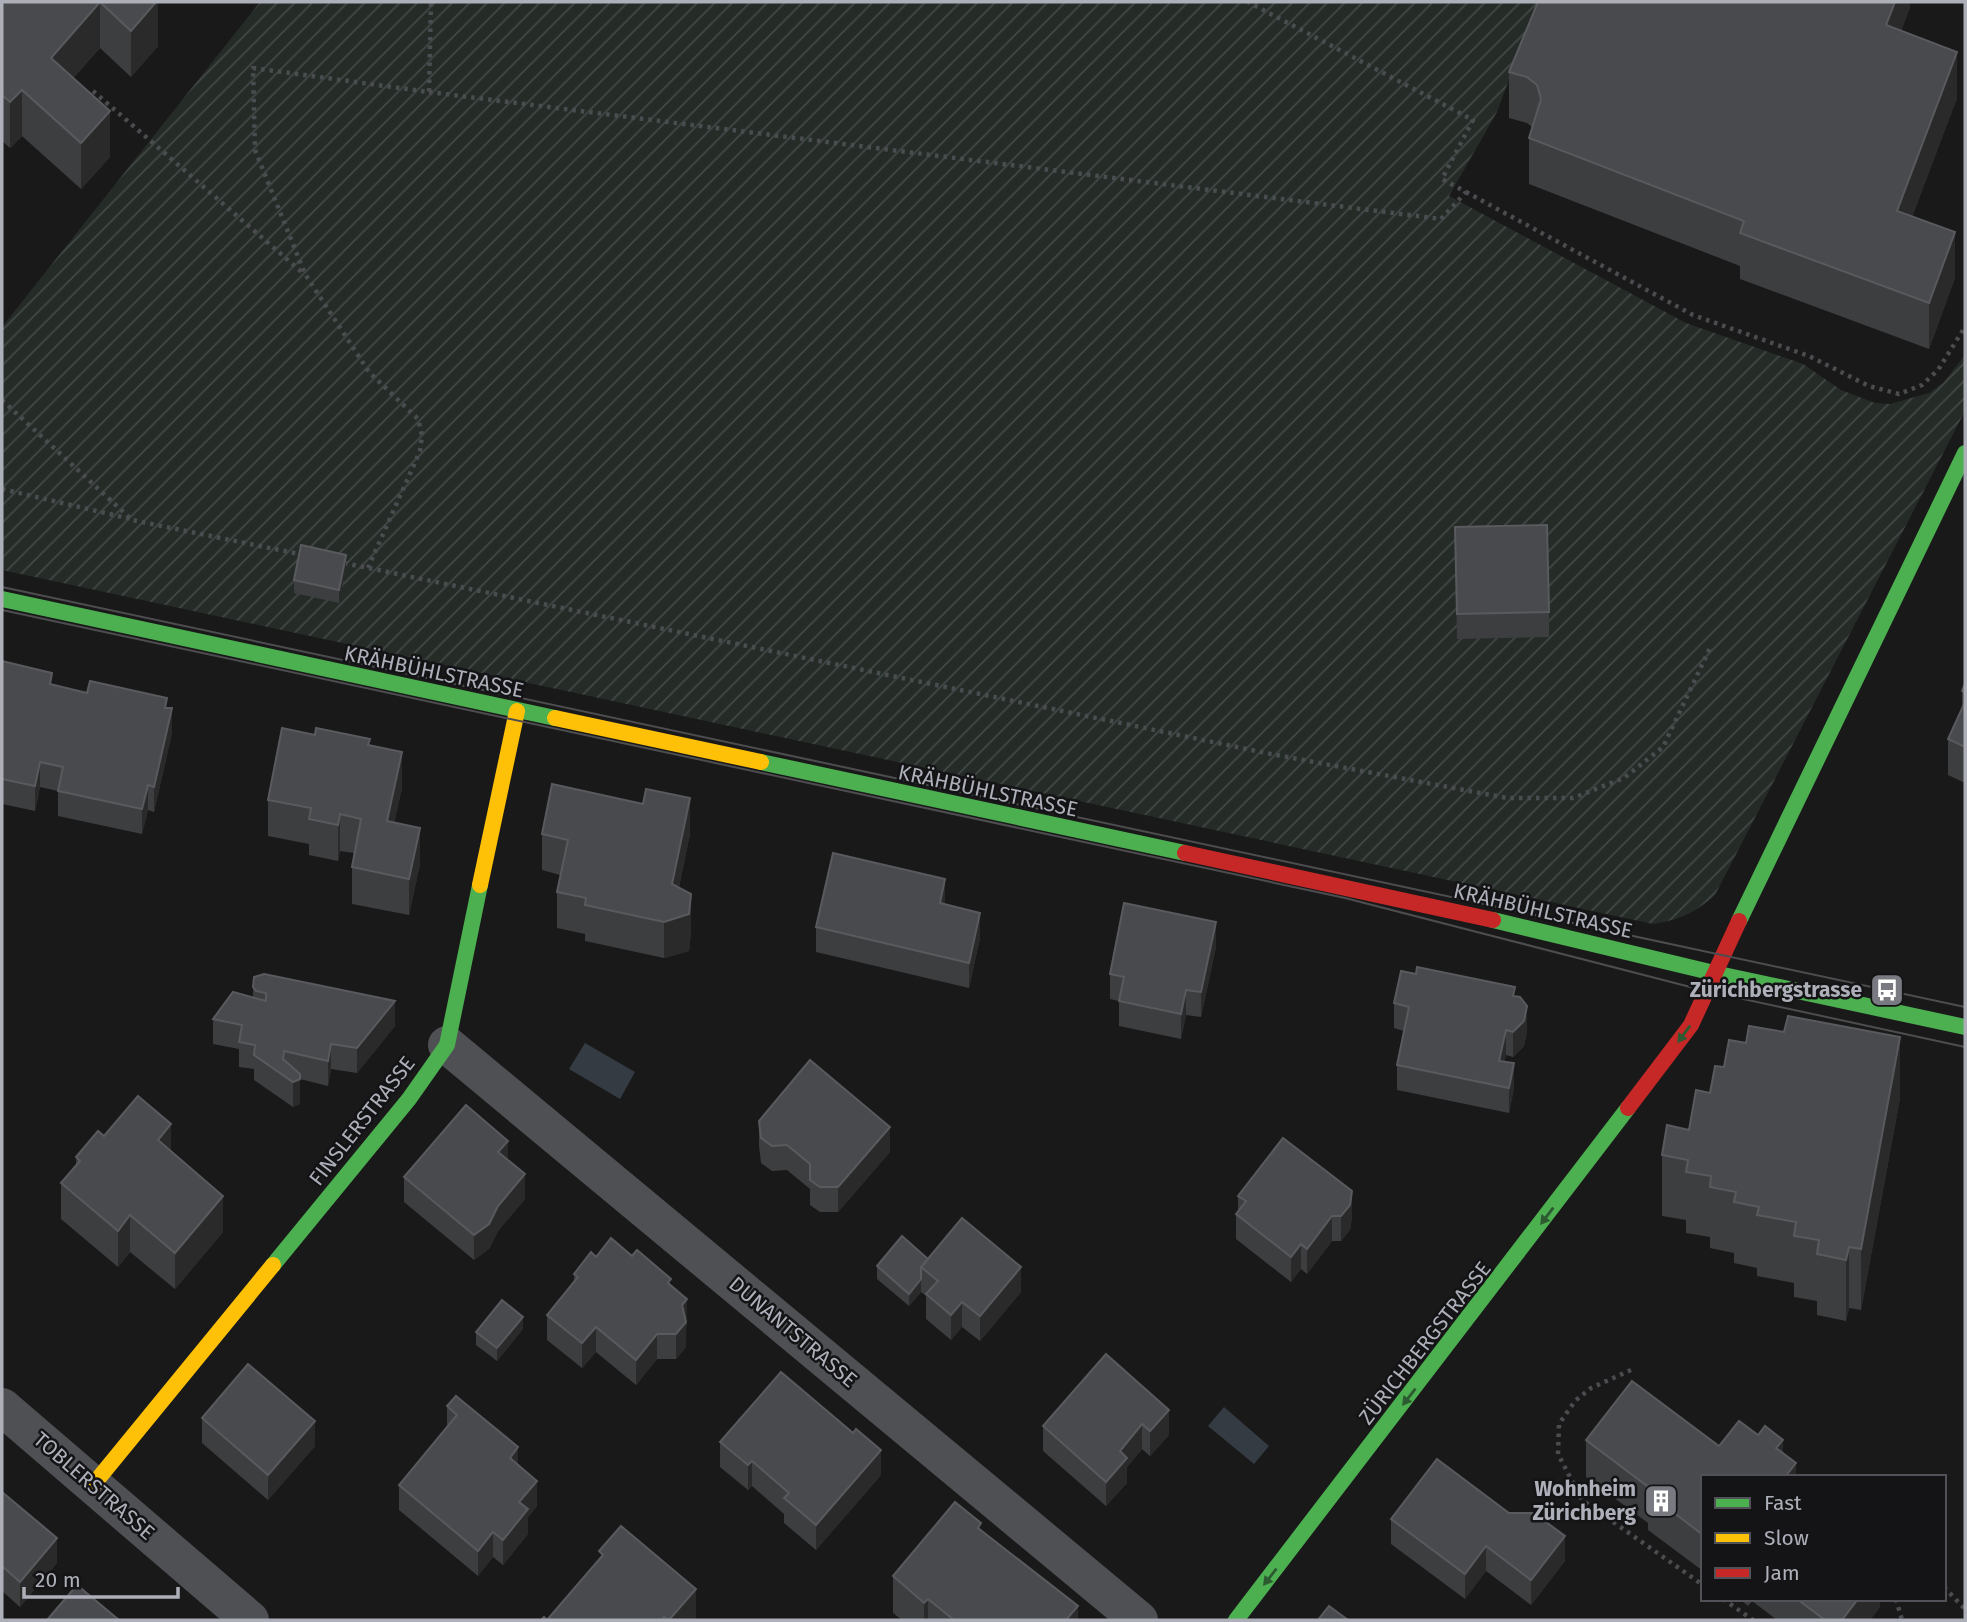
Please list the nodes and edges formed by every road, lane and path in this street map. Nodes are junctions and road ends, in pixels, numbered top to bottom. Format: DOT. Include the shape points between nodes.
graph roads {
  1 [pos="431,2"];
  2 [pos="1248,2"];
  3 [pos="93,91"];
  4 [pos="429,92"];
  5 [pos="1466,192"];
  6 [pos="305,274"];
  7 [pos="1965,327"];
  8 [pos="2,400"];
  9 [pos="1965,453"];
  10 [pos="2,488"];
  11 [pos="132,520"];
  12 [pos="316,558"];
  13 [pos="342,563"];
  14 [pos="368,568"];
  15 [pos="2,599"];
  16 [pos="1710,648"];
  17 [pos="517,711"];
  18 [pos="1714,973"];
  19 [pos="1965,1027"];
  20 [pos="447,1045"];
  21 [pos="1631,1370"];
  22 [pos="2,1407"];
  23 [pos="93,1485"];
  24 [pos="1701,1584"];
  25 [pos="1946,1589"];
  26 [pos="1726,1601"];
  27 [pos="1897,1601"];
  28 [pos="1965,1608"];
  29 [pos="250,1620"];
  30 [pos="1139,1620"];
  31 [pos="1236,1620"];
  32 [pos="1753,1620"];
  33 [pos="1902,1620"];
  1 -- 4 [label="path"];
  2 -- 5 [label="path" via="1473,120 1442,179"];
  3 -- 6 [label="path"];
  4 -- 5 [label="path" via="1441,219"];
  4 -- 6 [label="path" via="253,68 255,150"];
  5 -- 7 [label="path" via="1693,315 1809,356 1869,386 1899,394 1922,385 1938,370"];
  6 -- 14 [label="path" via="369,372 418,419 422,435 420,451"];
  8 -- 11 [label="path"];
  9 -- 18 [label="street, ZÜRICHBERGSTRASSE"];
  10 -- 11 [label="path"];
  11 -- 12 [label="path"];
  13 -- 14 [label="path"];
  14 -- 16 [label="path" via="1271,754 1507,798 1573,798 1624,778 1663,747"];
  15 -- 17 [label="street, KRÄHBÜHLSTRASSE"];
  17 -- 18 [label="street, KRÄHBÜHLSTRASSE" via="1454,911"];
  17 -- 20 [label="street, FINSLERSTRASSE"];
  18 -- 19 [label="street, KRÄHBÜHLSTRASSE"];
  18 -- 31 [label="street, ZÜRICHBERGSTRASSE, one-way" via="1690,1025"];
  20 -- 23 [label="street, FINSLERSTRASSE"];
  20 -- 30 [label="street, DUNANTSTRASSE"];
  21 -- 24 [label="path" via="1591,1388 1575,1401 1559,1424 1558,1454 1583,1500"];
  22 -- 23 [label="street, TOBLERSTRASSE"];
  23 -- 29 [label="street, TOBLERSTRASSE"];
  25 -- 28 [label="path"];
  26 -- 32 [label="path"];
  27 -- 33 [label="path"];
}
